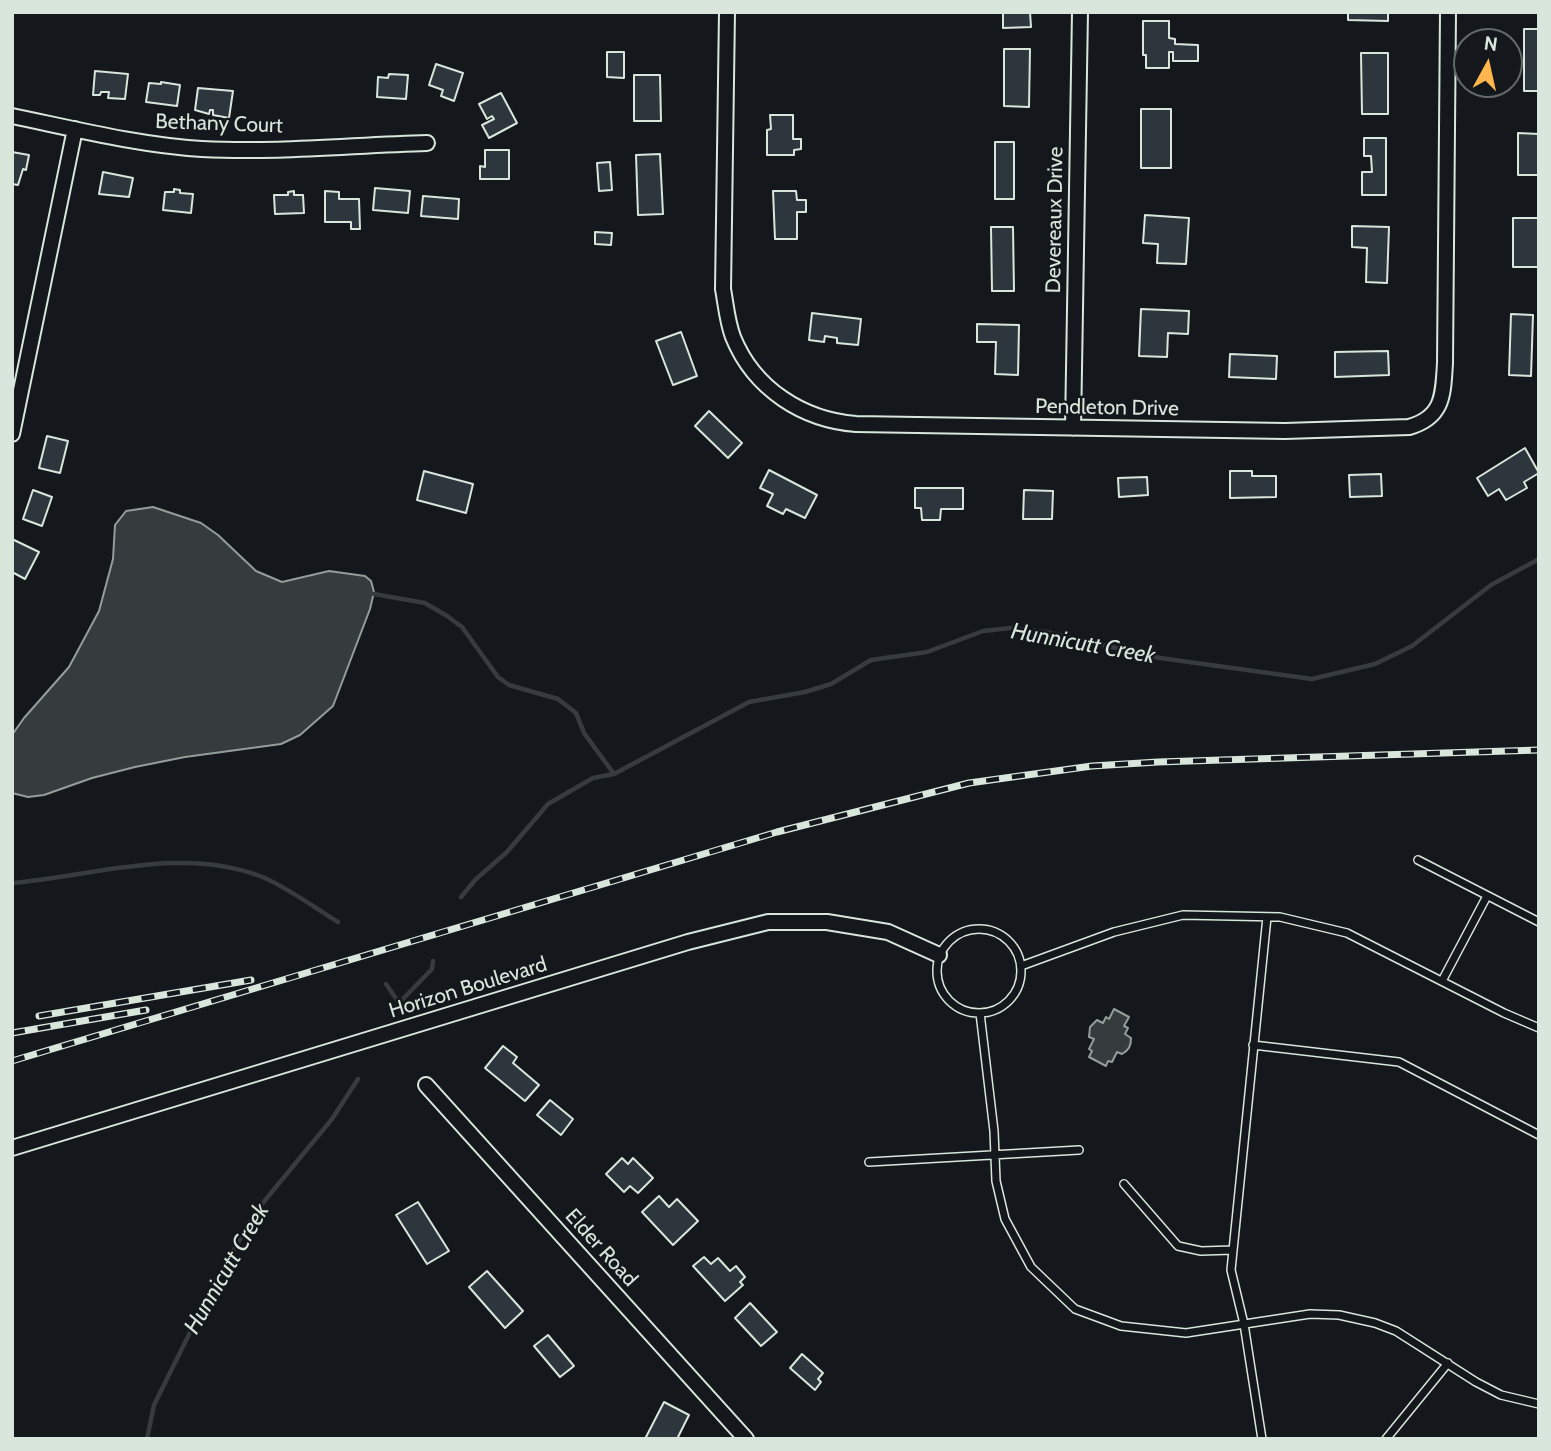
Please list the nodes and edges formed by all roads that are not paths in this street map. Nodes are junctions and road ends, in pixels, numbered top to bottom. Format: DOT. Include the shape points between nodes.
graph roads {
  1 [pos="726,12"];
  2 [pos="1080,12"];
  3 [pos="1448,12"];
  4 [pos="12,116"];
  5 [pos="75,129"];
  6 [pos="427,143"];
  7 [pos="19,366"];
  8 [pos="1073,428"];
  9 [pos="12,434"];
  10 [pos="1418,860"];
  11 [pos="1487,896"];
  12 [pos="1267,917"];
  13 [pos="1539,922"];
  14 [pos="939,955"];
  15 [pos="1021,966"];
  16 [pos="1442,981"];
  17 [pos="980,1013"];
  18 [pos="1539,1028"];
  19 [pos="1253,1045"];
  20 [pos="426,1085"];
  21 [pos="1539,1135"];
  22 [pos="12,1148"];
  23 [pos="1079,1150"];
  24 [pos="995,1155"];
  25 [pos="869,1162"];
  26 [pos="1124,1184"];
  27 [pos="1233,1250"];
  28 [pos="1244,1324"];
  29 [pos="1448,1363"];
  30 [pos="1539,1404"];
  31 [pos="746,1439"];
  32 [pos="1262,1439"];
  33 [pos="1386,1439"];
  1 -- 8 [label="street, Pendleton Drive" via="723,289 734,338 761,379 796,408 837,423"];
  2 -- 8 [label="street, Devereaux Drive"];
  3 -- 8 [label="street, Pendleton Drive" via="1445,363 1444,388 1433,416 1423,423 1394,428 1284,432"];
  4 -- 5 [label="street, Bethany Court"];
  5 -- 6 [label="street, Bethany Court" via="140,142 225,150"];
  5 -- 7 [label="street"];
  7 -- 9 [label="street"];
  10 -- 11 [label="lane"];
  11 -- 13 [label="lane"];
  11 -- 16 [label="lane"];
  12 -- 15 [label="lane" via="1183,915 1114,932"];
  12 -- 16 [label="lane" via="1347,933"];
  12 -- 19 [label="lane"];
  14 -- 15 [label="lane" via="958,934 985,929 1009,941"];
  14 -- 17 [label="lane" via="936,969 944,995 954,1005"];
  14 -- 22 [label="street, Horizon Boulevard" via="888,933 827,922 768,922 688,942"];
  15 -- 17 [label="lane" via="1015,993 1006,1004"];
  16 -- 18 [label="lane"];
  17 -- 24 [label="lane"];
  19 -- 21 [label="lane" via="1399,1062"];
  19 -- 27 [label="lane"];
  20 -- 31 [label="street, Elder Road"];
  23 -- 24 [label="lane"];
  24 -- 25 [label="lane"];
  24 -- 28 [label="lane" via="1005,1219 1031,1267 1075,1309 1121,1326 1186,1333"];
  26 -- 27 [label="lane" via="1178,1246"];
  27 -- 28 [label="lane" via="1231,1270"];
  28 -- 29 [label="lane" via="1310,1314 1339,1315 1396,1331"];
  28 -- 32 [label="lane"];
  29 -- 30 [label="lane" via="1502,1395"];
  29 -- 33 [label="lane"];
}
